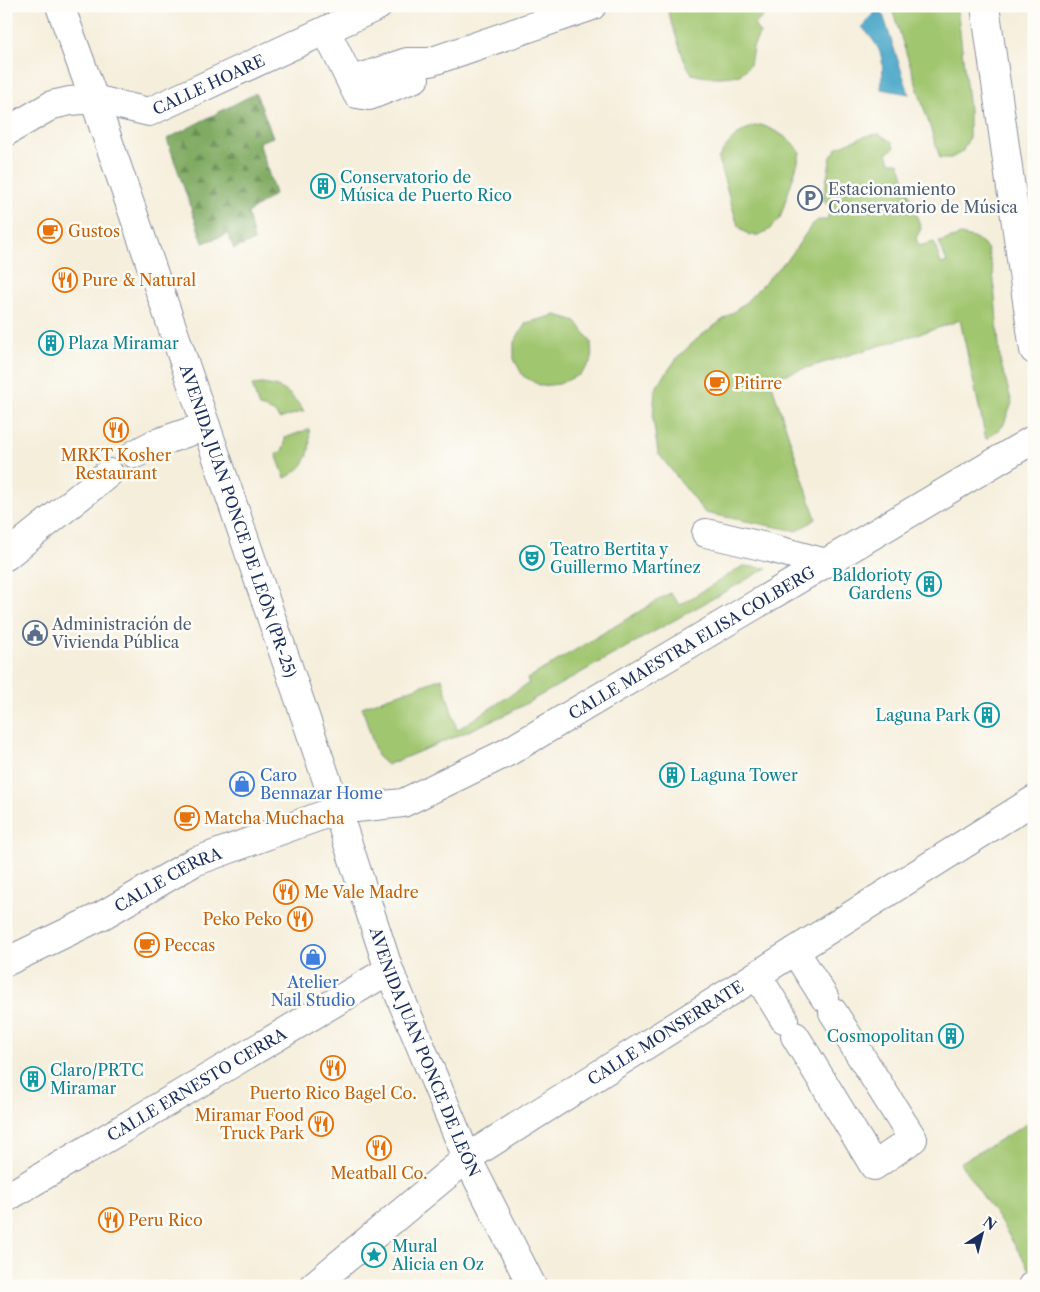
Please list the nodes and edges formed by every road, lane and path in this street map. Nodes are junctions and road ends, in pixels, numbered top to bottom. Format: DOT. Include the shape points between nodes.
graph roads {
  1 [pos="60,6"];
  2 [pos="378,6"];
  3 [pos="592,6"];
  4 [pos="985,6"];
  5 [pos="326,31"];
  6 [pos="94,99"];
  7 [pos="6,132"];
  8 [pos="1034,350"];
  9 [pos="206,426"];
  10 [pos="1034,438"];
  11 [pos="135,454"];
  12 [pos="110,473"];
  13 [pos="706,533"];
  14 [pos="6,556"];
  15 [pos="826,563"];
  16 [pos="1034,800"];
  17 [pos="337,810"];
  18 [pos="795,951"];
  19 [pos="6,962"];
  20 [pos="389,970"];
  21 [pos="757,975"];
  22 [pos="467,1158"];
  23 [pos="6,1198"];
  24 [pos="313,1286"];
  25 [pos="532,1286"];
  1 -- 6 [label="street, AVENIDA JUAN PONCE DE LEÓN (PR-25)"];
  2 -- 5 [label="street, CALLE HOARE"];
  3 -- 5 [label="street" via="430,62 413,80 369,96 357,94"];
  4 -- 8 [label="street"];
  5 -- 6 [label="street, CALLE HOARE" via="149,112"];
  6 -- 7 [label="street, CALLE HOARE" via="52,105"];
  6 -- 9 [label="street, AVENIDA JUAN PONCE DE LEÓN (PR-25)"];
  9 -- 11 [label="street"];
  9 -- 17 [label="street, AVENIDA JUAN PONCE DE LEÓN (PR-25)"];
  10 -- 15 [label="street, CALLE MAESTRA ELISA COLBERG"];
  12 -- 14 [label="street"];
  13 -- 15 [label="street"];
  15 -- 17 [label="street, CALLE MAESTRA ELISA COLBERG" via="508,752 403,803"];
  16 -- 18 [label="street, CALLE MONSERRATE"];
  17 -- 19 [label="street, CALLE CERRA" via="194,862 103,915"];
  17 -- 20 [label="street, AVENIDA JUAN PONCE DE LEÓN"];
  18 -- 21 [label="street, CALLE MONSERRATE"];
  18 -- 21 [label="street" via="913,1139 874,1166"];
  20 -- 22 [label="street, AVENIDA JUAN PONCE DE LEÓN"];
  20 -- 23 [label="street, CALLE ERNESTO CERRA"];
  21 -- 22 [label="street, CALLE MONSERRATE"];
  22 -- 24 [label="street, CALLE MONSERRATE"];
  22 -- 25 [label="street, AVENIDA JUAN PONCE DE LEÓN"];
}
